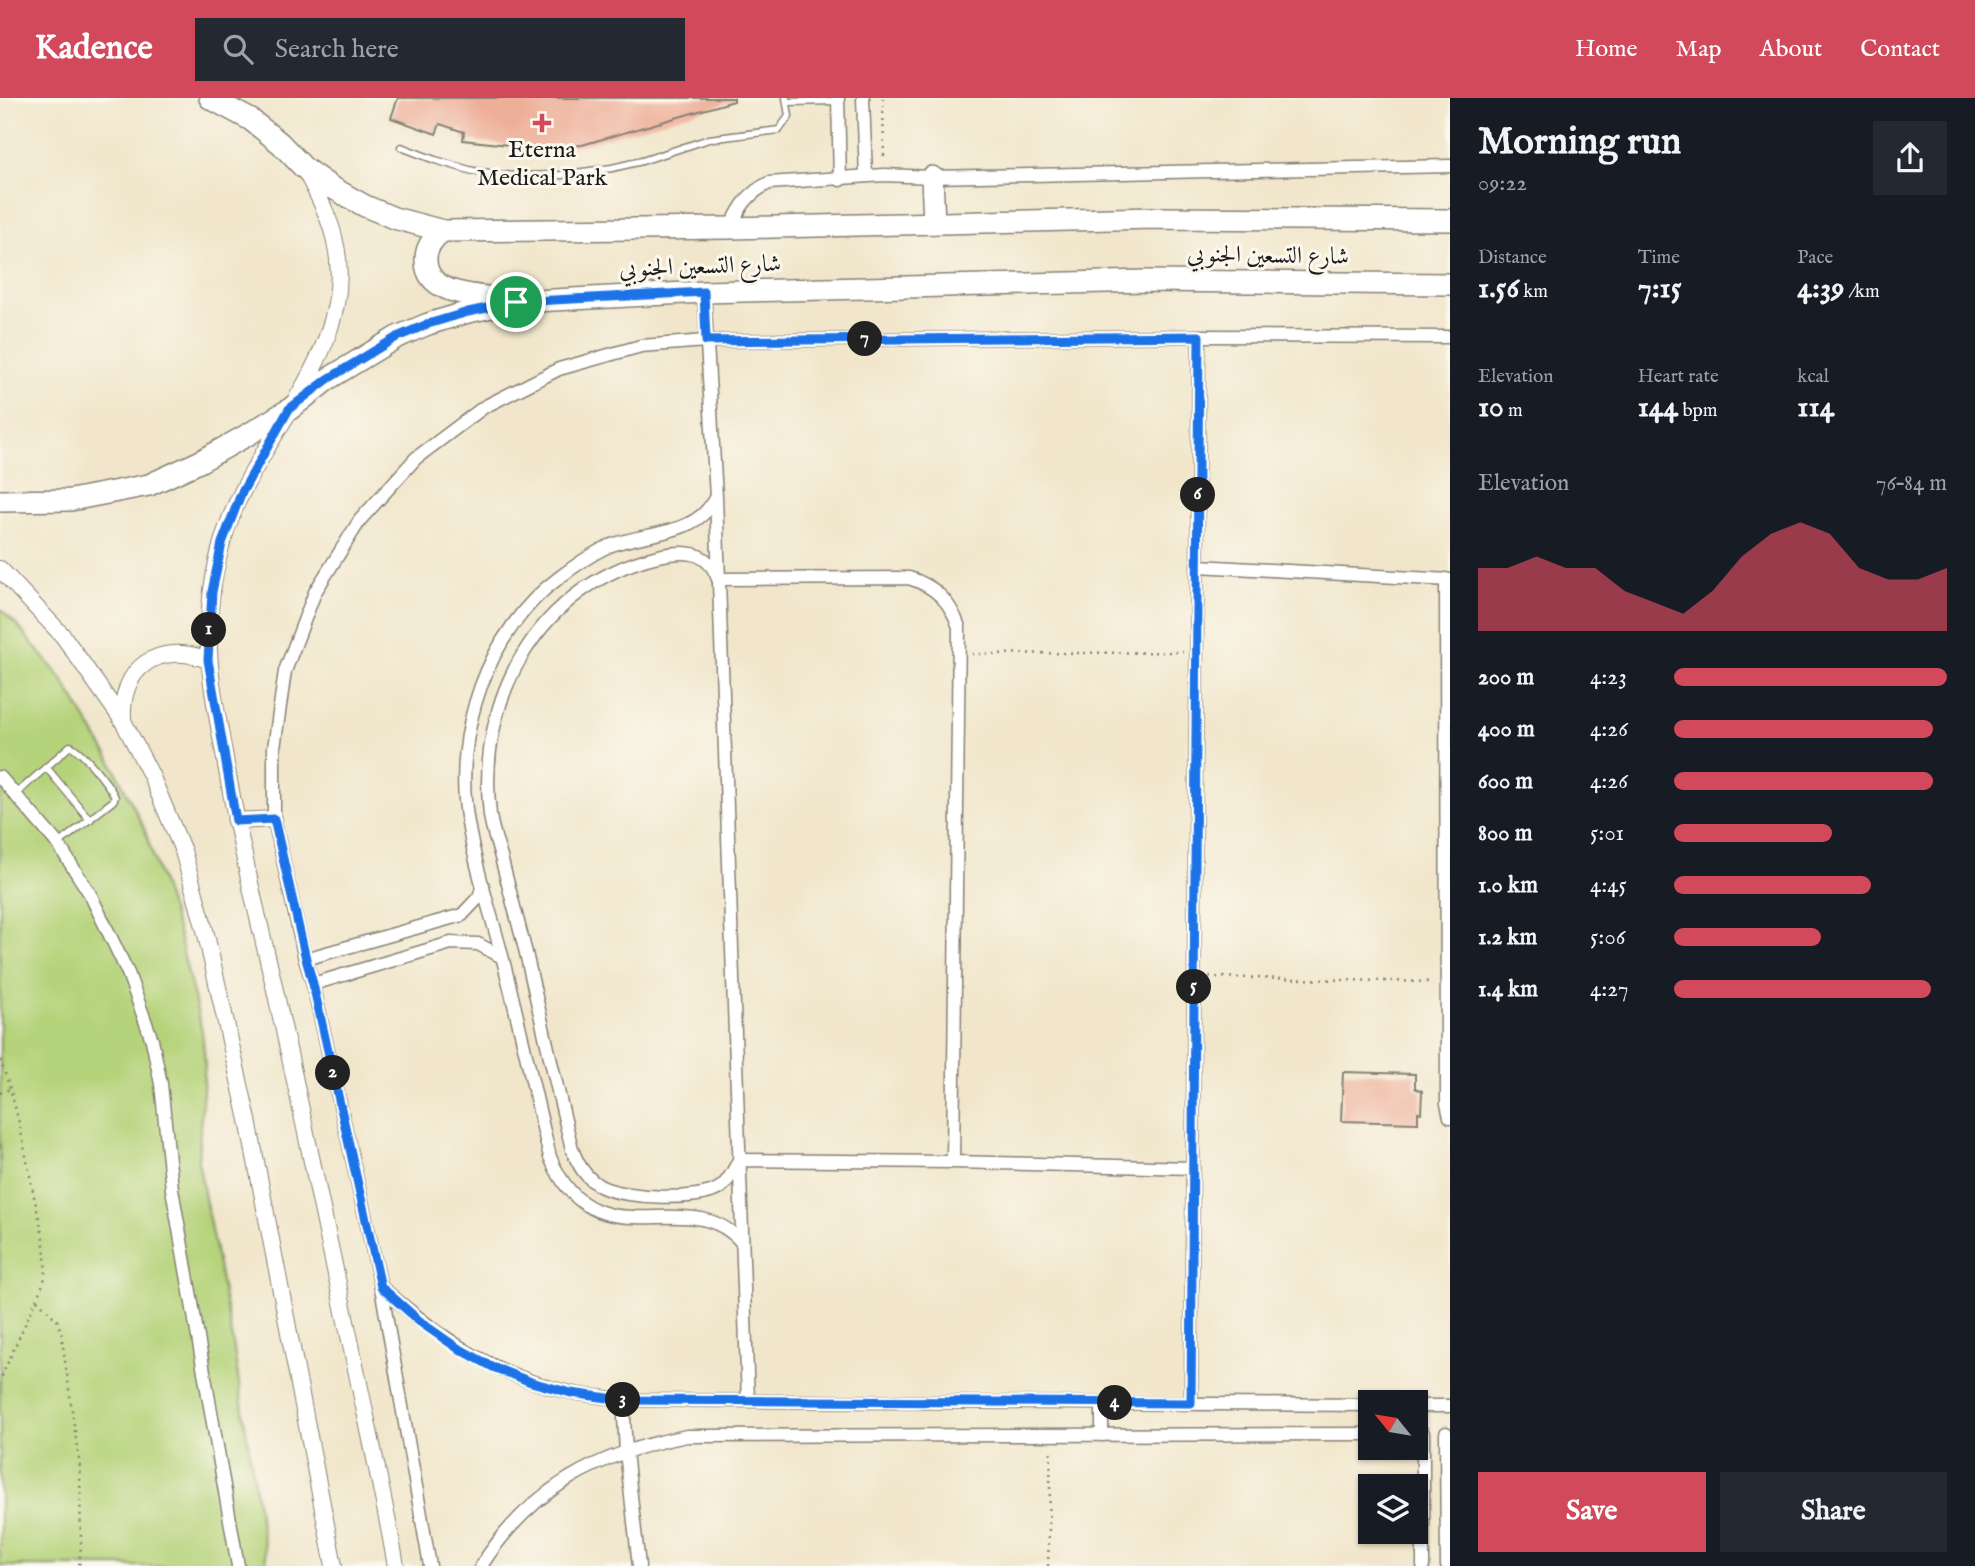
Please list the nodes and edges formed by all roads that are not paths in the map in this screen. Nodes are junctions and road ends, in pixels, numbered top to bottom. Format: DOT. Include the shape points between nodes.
graph roads {
  1 [pos="209,98"];
  2 [pos="863,98"];
  3 [pos="838,99"];
  4 [pos="787,100"];
  5 [pos="401,146"];
  6 [pos="1450,166"];
  7 [pos="304,169"];
  8 [pos="866,176"];
  9 [pos="932,177"];
  10 [pos="840,180"];
  11 [pos="1450,220"];
  12 [pos="933,223"];
  13 [pos="730,228"];
  14 [pos="443,231"];
  15 [pos="1450,284"];
  16 [pos="704,292"];
  17 [pos="516,302"];
  18 [pos="1199,336"];
  19 [pos="1450,338"];
  20 [pos="706,341"];
  21 [pos="289,409"];
  22 [pos="716,497"];
  23 [pos="0,501"];
  24 [pos="1198,566"];
  25 [pos="0,569"];
  26 [pos="718,579"];
  27 [pos="1448,580"];
  28 [pos="208,660"];
  29 [pos="123,722"];
  30 [pos="46,767"];
  31 [pos="1448,771"];
  32 [pos="0,777"];
  33 [pos="16,794"];
  34 [pos="274,819"];
  35 [pos="90,820"];
  36 [pos="236,821"];
  37 [pos="58,844"];
  38 [pos="483,885"];
  39 [pos="502,957"];
  40 [pos="306,959"];
  41 [pos="313,984"];
  42 [pos="1450,1117"];
  43 [pos="739,1160"];
  44 [pos="953,1162"];
  45 [pos="1193,1168"];
  46 [pos="742,1243"];
  47 [pos="381,1287"];
  48 [pos="623,1400"];
  49 [pos="748,1401"];
  50 [pos="1102,1403"];
  51 [pos="1191,1403"];
  52 [pos="1358,1405"];
  53 [pos="1428,1406"];
  54 [pos="1450,1406"];
  55 [pos="1428,1433"];
  56 [pos="1448,1433"];
  57 [pos="1358,1434"];
  58 [pos="1102,1435"];
  59 [pos="626,1452"];
  60 [pos="1420,1460"];
  61 [pos="238,1566"];
  62 [pos="334,1566"];
  63 [pos="396,1566"];
  64 [pos="430,1566"];
  65 [pos="481,1566"];
  66 [pos="639,1566"];
  67 [pos="1423,1566"];
  68 [pos="1447,1566"];
  1 -- 7 [label="main road, شارع التسعين الجنوبي" via="251,120 280,142"];
  2 -- 8 [label="street"];
  3 -- 4 [label="lane"];
  3 -- 10 [label="street"];
  4 -- 5 [label="lane" via="787,121 774,132 709,139 642,161 586,172 493,174"];
  6 -- 9 [label="street"];
  7 -- 14 [label="main road, شارع التسعين الجنوبي" via="365,206"];
  7 -- 21 [label="street" via="335,239 337,298 320,355"];
  8 -- 9 [label="street"];
  8 -- 10 [label="street"];
  9 -- 12 [label="main road"];
  10 -- 13 [label="street" via="769,183 755,189"];
  11 -- 12 [label="main road, شارع التسعين الجنوبي" via="1154,218"];
  12 -- 13 [label="main road, شارع التسعين الجنوبي"];
  13 -- 14 [label="main road, شارع التسعين الجنوبي"];
  14 -- 17 [label="main road" via="430,244 425,260 436,283"];
  15 -- 16 [label="main road, شارع التسعين الجنوبي" via="1146,281"];
  16 -- 17 [label="main road, شارع التسعين الجنوبي"];
  16 -- 20 [label="street"];
  17 -- 21 [label="main road, شارع التسعين الجنوبي" via="468,312 397,337"];
  18 -- 19 [label="street"];
  18 -- 20 [label="street"];
  18 -- 24 [label="street"];
  20 -- 22 [label="street"];
  20 -- 34 [label="street" via="641,346 559,369 484,407 416,458 360,520 315,592 285,671 274,748"];
  21 -- 23 [label="main road, شارع التسعين الجنوبي" via="200,462 149,485 71,500"];
  21 -- 28 [label="street" via="241,494 226,531 212,592"];
  22 -- 26 [label="street"];
  22 -- 38 [label="street" via="692,523 634,538 586,558 555,581 505,638 487,672 466,746 467,822"];
  24 -- 27 [label="street"];
  24 -- 45 [label="street"];
  25 -- 29 [label="street" via="63,636"];
  26 -- 43 [label="street"];
  26 -- 43 [label="street" via="710,562 684,552 619,568 570,598 539,632 508,682 496,714 487,783 490,818 578,1164 587,1177 614,1192 690,1195 721,1187"];
  26 -- 44 [label="street" via="909,578 923,582 946,600 959,627"];
  27 -- 31 [label="street"];
  28 -- 29 [label="street" via="174,653 142,666 128,684"];
  28 -- 36 [label="street"];
  29 -- 62 [label="street" via="168,812 202,917 248,1120"];
  30 -- 33 [label="lane"];
  30 -- 35 [label="lane"];
  30 -- 35 [label="lane" via="72,745 115,795"];
  31 -- 42 [label="street"];
  32 -- 33 [label="street"];
  33 -- 37 [label="street"];
  34 -- 36 [label="street"];
  34 -- 40 [label="street"];
  35 -- 37 [label="lane"];
  36 -- 63 [label="street" via="304,1116"];
  37 -- 61 [label="street" via="111,935 152,1040 172,1189"];
  38 -- 39 [label="street"];
  38 -- 40 [label="street" via="472,907 451,920"];
  39 -- 41 [label="street" via="478,944 451,943"];
  39 -- 46 [label="street" via="550,1157 570,1193 607,1215 720,1223"];
  40 -- 41 [label="street"];
  41 -- 47 [label="street"];
  43 -- 44 [label="street"];
  43 -- 46 [label="street"];
  44 -- 45 [label="street"];
  45 -- 51 [label="street"];
  46 -- 49 [label="street"];
  47 -- 48 [label="street" via="445,1339 493,1367 571,1393"];
  47 -- 64 [label="street"];
  48 -- 49 [label="street"];
  48 -- 59 [label="street"];
  49 -- 50 [label="street"];
  50 -- 51 [label="street"];
  50 -- 58 [label="street"];
  51 -- 52 [label="street"];
  53 -- 54 [label="street"];
  55 -- 56 [label="street"];
  56 -- 68 [label="street"];
  57 -- 58 [label="street"];
  58 -- 59 [label="street" via="687,1437"];
  59 -- 65 [label="street" via="573,1475 543,1496 516,1520"];
  59 -- 66 [label="street"];
  60 -- 67 [label="street"];
}
